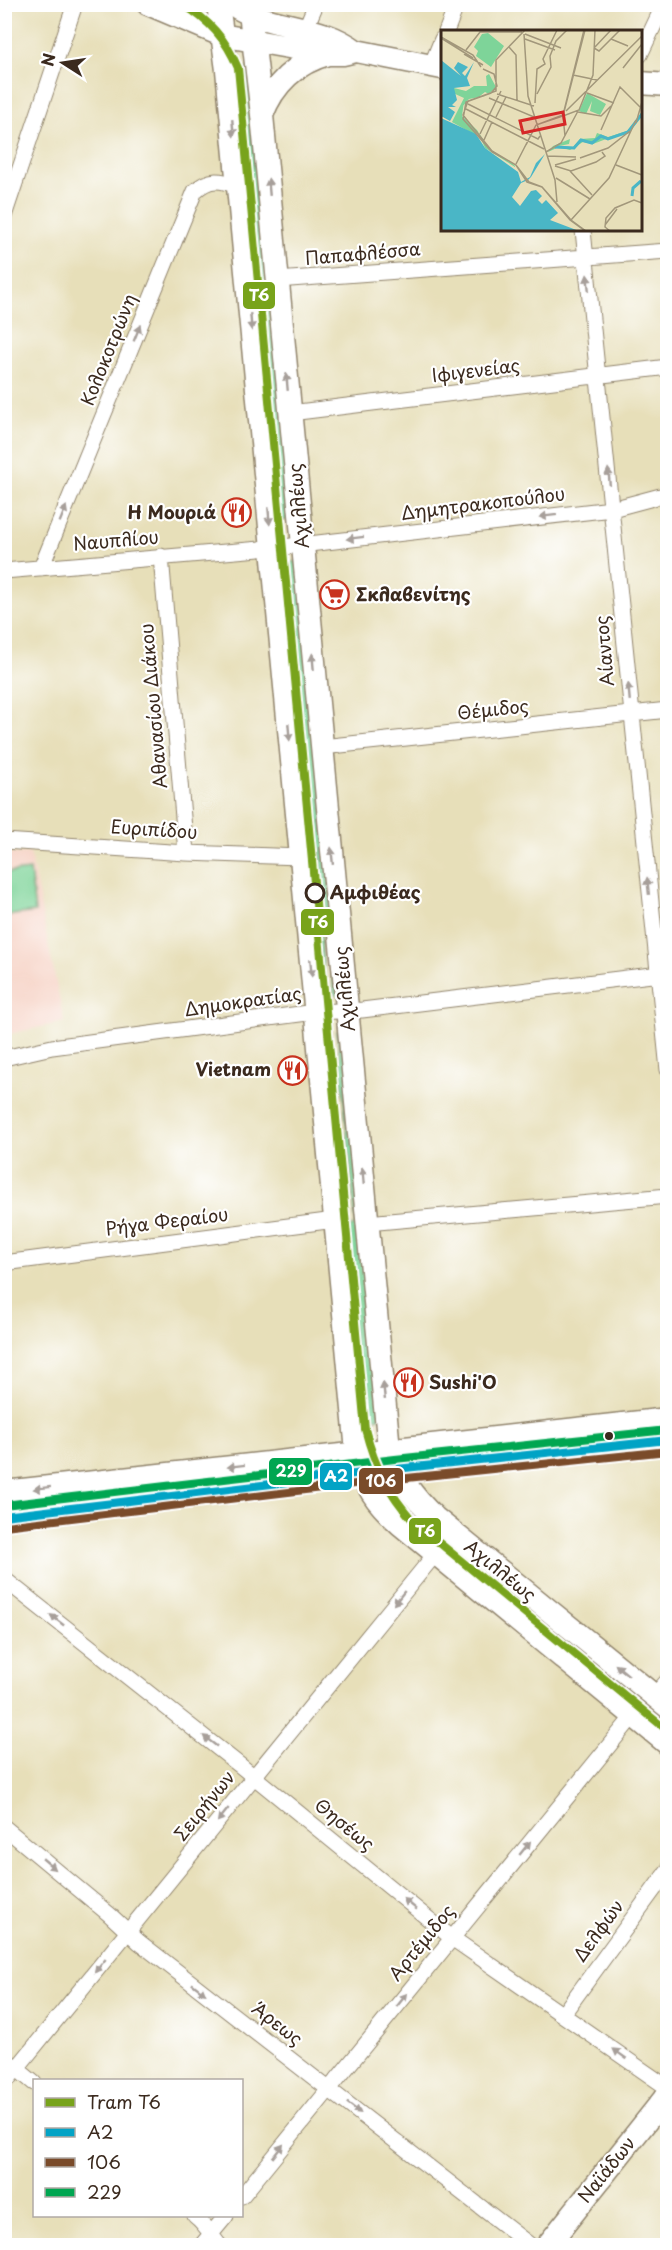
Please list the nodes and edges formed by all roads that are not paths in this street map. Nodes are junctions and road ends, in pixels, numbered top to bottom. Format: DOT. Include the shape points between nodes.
graph roads {
  1 [pos="75,4"];
  2 [pos="148,4"];
  3 [pos="219,4"];
  4 [pos="316,4"];
  5 [pos="457,4"];
  6 [pos="664,4"];
  7 [pos="244,8"];
  8 [pos="306,27"];
  9 [pos="447,30"];
  10 [pos="221,35"];
  11 [pos="254,41"];
  12 [pos="441,45"];
  13 [pos="357,51"];
  14 [pos="642,51"];
  15 [pos="328,54"];
  16 [pos="437,67"];
  17 [pos="642,83"];
  18 [pos="668,85"];
  19 [pos="262,115"];
  20 [pos="238,186"];
  21 [pos="4,216"];
  22 [pos="583,231"];
  23 [pos="668,251"];
  24 [pos="586,256"];
  25 [pos="277,280"];
  26 [pos="668,367"];
  27 [pos="597,376"];
  28 [pos="290,413"];
  29 [pos="668,494"];
  30 [pos="612,508"];
  31 [pos="302,544"];
  32 [pos="272,548"];
  33 [pos="161,556"];
  34 [pos="41,568"];
  35 [pos="4,571"];
  36 [pos="668,710"];
  37 [pos="631,715"];
  38 [pos="322,747"];
  39 [pos="4,841"];
  40 [pos="186,853"];
  41 [pos="301,857"];
  42 [pos="662,974"];
  43 [pos="347,1011"];
  44 [pos="315,1012"];
  45 [pos="4,1058"];
  46 [pos="668,1070"];
  47 [pos="668,1196"];
  48 [pos="335,1220"];
  49 [pos="367,1223"];
  50 [pos="4,1263"];
  51 [pos="668,1419"];
  52 [pos="668,1440"];
  53 [pos="357,1452"];
  54 [pos="393,1459"];
  55 [pos="362,1474"];
  56 [pos="4,1492"];
  57 [pos="4,1516"];
  58 [pos="436,1553"];
  59 [pos="4,1579"];
  60 [pos="663,1695"];
  61 [pos="634,1715"];
  62 [pos="668,1744"];
  63 [pos="254,1777"];
  64 [pos="4,1827"];
  65 [pos="668,1870"];
  66 [pos="128,1933"];
  67 [pos="452,1938"];
  68 [pos="563,2014"];
  69 [pos="4,2058"];
  70 [pos="17,2069"];
  71 [pos="33,2082"];
  72 [pos="4,2084"];
  73 [pos="668,2088"];
  74 [pos="329,2089"];
  75 [pos="668,2094"];
  76 [pos="243,2195"];
  77 [pos="196,2217"];
  78 [pos="225,2217"];
  79 [pos="210,2242"];
  80 [pos="531,2246"];
  81 [pos="547,2246"];
  1 -- 21 [label="street"];
  2 -- 10 [label="main road"];
  3 -- 10 [label="main road, Αχιλλέως"];
  4 -- 8 [label="street"];
  5 -- 9 [label="street"];
  6 -- 14 [label="street"];
  7 -- 8 [label="main road"];
  7 -- 11 [label="main road, Αχιλλέως"];
  8 -- 13 [label="main road" via="332,35"];
  10 -- 11 [label="main road"];
  10 -- 20 [label="main road, Αχιλλέως, one-way"];
  11 -- 15 [label="main road"];
  11 -- 19 [label="main road, Αχιλλέως"];
  12 -- 16 [label="street"];
  13 -- 15 [label="main road"];
  13 -- 16 [label="main road"];
  15 -- 19 [label="main road" via="305,63 284,78"];
  17 -- 18 [label="main road"];
  25 -- 19 [label="main road, Αχιλλέως, one-way"];
  20 -- 32 [label="main road, Αχιλλέως, one-way"];
  34 -- 20 [label="street, Κολοκοτρώνη, one-way" via="195,191 204,183 219,180"];
  22 -- 24 [label="street, Αίαντος"];
  23 -- 24 [label="street, Παπαφλέσσα"];
  24 -- 25 [label="street, Παπαφλέσσα"];
  27 -- 24 [label="street, Αίαντος, one-way"];
  28 -- 25 [label="main road, Αχιλλέως, one-way"];
  26 -- 27 [label="street, Ιφιγενείας"];
  27 -- 28 [label="street, Ιφιγενείας"];
  30 -- 27 [label="street, Αίαντος, one-way"];
  28 -- 31 [label="main road, Αχιλλέως"];
  29 -- 30 [label="street, Δημητρακοπούλου"];
  30 -- 31 [label="street, Δημητρακοπούλου, one-way"];
  37 -- 30 [label="street, Αίαντος, one-way"];
  31 -- 32 [label="street, Ναυπλίου"];
  38 -- 31 [label="main road, Αχιλλέως, one-way"];
  32 -- 33 [label="street, Ναυπλίου"];
  32 -- 41 [label="main road, Αχιλλέως, one-way"];
  33 -- 34 [label="street, Ναυπλίου"];
  33 -- 40 [label="street, Αθανασίου Διάκου"];
  34 -- 35 [label="street, Ναυπλίου"];
  36 -- 37 [label="street, Θέμιδος"];
  37 -- 38 [label="street, Θέμιδος"];
  42 -- 37 [label="street, Αίαντος, one-way"];
  43 -- 38 [label="main road, Αχιλλέως, one-way"];
  39 -- 40 [label="street, Ευριπίδου"];
  40 -- 41 [label="street, Ευριπίδου"];
  41 -- 44 [label="main road, Αχιλλέως, one-way"];
  42 -- 43 [label="street, Δημοκρατίας"];
  42 -- 46 [label="street, Αίαντος"];
  43 -- 44 [label="street, Δημοκρατίας"];
  49 -- 43 [label="main road, Αχιλλέως, one-way"];
  44 -- 45 [label="street, Δημοκρατίας" via="52,1047"];
  44 -- 48 [label="main road, Αχιλλέως"];
  47 -- 49 [label="street"];
  48 -- 50 [label="street, Ρήγα Φεραίου"];
  48 -- 53 [label="main road, Αχιλλέως"];
  54 -- 49 [label="main road, Αχιλλέως, one-way"];
  51 -- 54 [label="main road"];
  52 -- 54 [label="main road"];
  53 -- 54 [label="main road"];
  53 -- 55 [label="main road, Αχιλλέως"];
  53 -- 56 [label="main road, one-way"];
  54 -- 55 [label="main road"];
  60 -- 54 [label="main road, Αχιλλέως, one-way" via="435,1518 416,1500"];
  55 -- 57 [label="main road"];
  55 -- 58 [label="main road, Αχιλλέως" via="386,1511"];
  58 -- 61 [label="main road, Αχιλλέως"];
  58 -- 63 [label="street, Σειρήνων, one-way"];
  63 -- 59 [label="street, Θησέως, one-way"];
  61 -- 62 [label="main road, Αχιλλέως"];
  67 -- 61 [label="street, Αρτέμιδος, one-way"];
  63 -- 66 [label="street, Σειρήνων, one-way"];
  67 -- 63 [label="street, Θησέως, one-way"];
  64 -- 66 [label="street, Άρεως, one-way"];
  65 -- 68 [label="street, Δελφών"];
  66 -- 70 [label="street, Σειρήνων, one-way"];
  66 -- 74 [label="street, Άρεως, one-way"];
  67 -- 68 [label="street, Θησέως"];
  74 -- 67 [label="street, Αρτέμιδος, one-way"];
  73 -- 68 [label="street, Θησέως, one-way"];
  69 -- 70 [label="street"];
  70 -- 71 [label="street"];
  70 -- 72 [label="street, Σειρήνων"];
  76 -- 74 [label="street, Αρτέμιδος, one-way"];
  74 -- 80 [label="street, Άρεως, one-way"];
  75 -- 81 [label="main road, Ναϊάδων"];
  77 -- 79 [label="street" via="203,2222"];
  78 -- 79 [label="street"];
}
